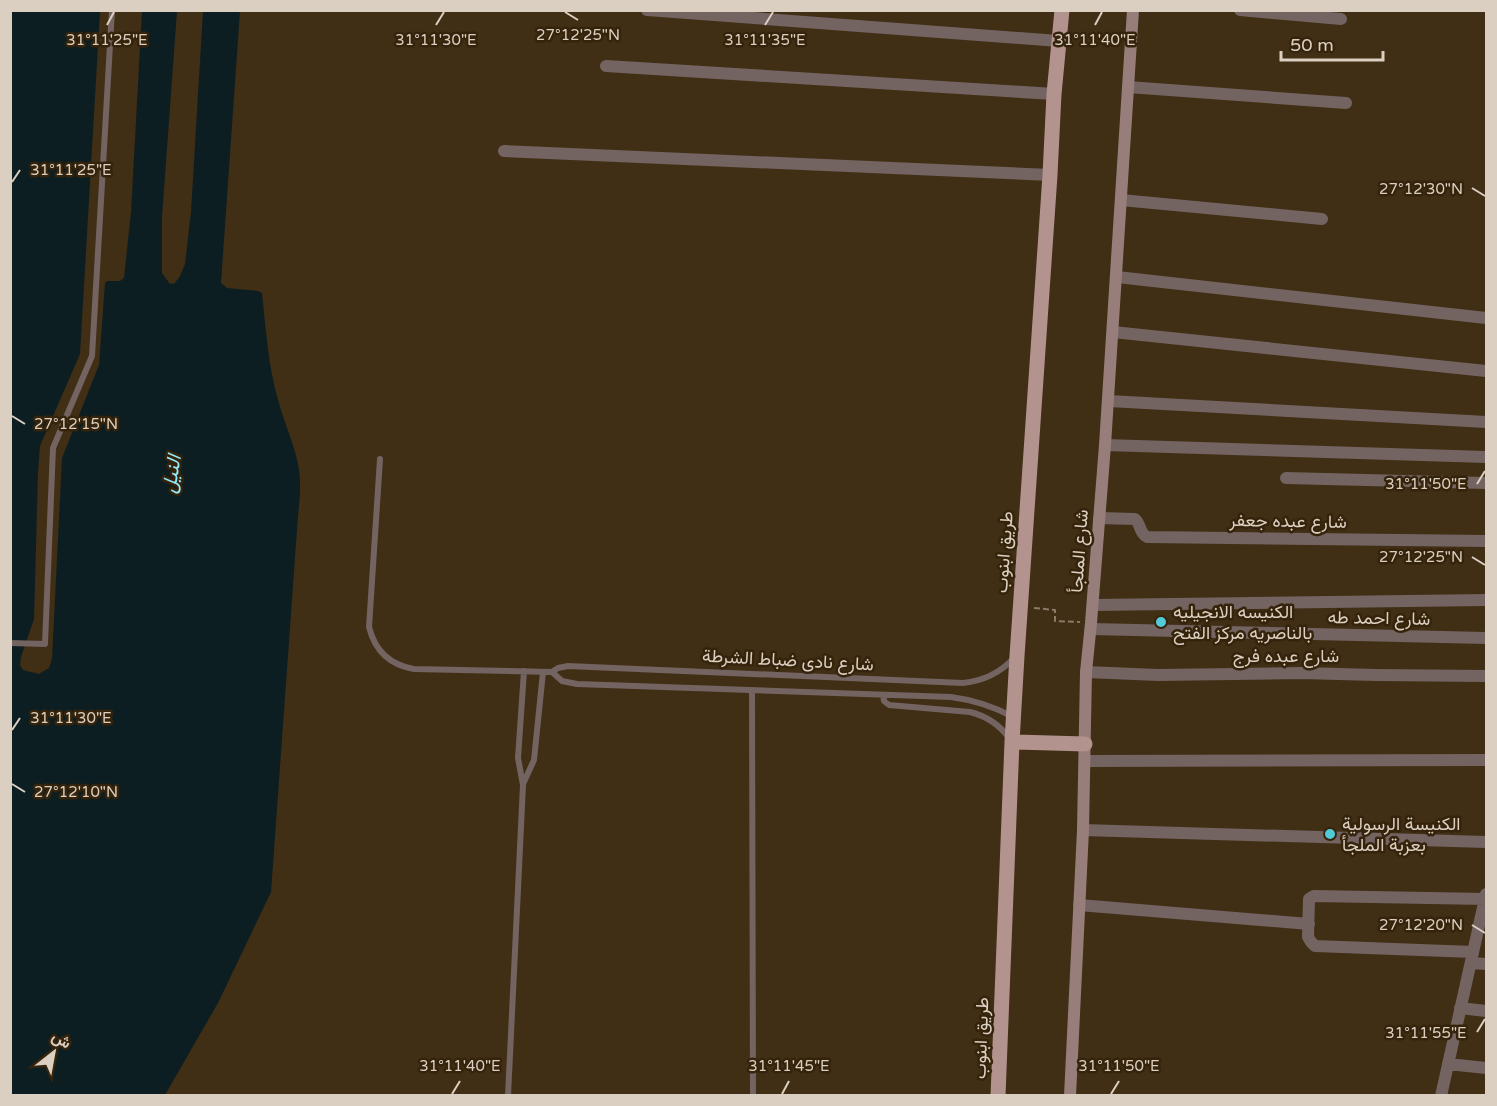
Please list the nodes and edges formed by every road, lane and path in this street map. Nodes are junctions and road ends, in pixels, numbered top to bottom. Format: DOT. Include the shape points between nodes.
graph roads {
  1 [pos="112,10"];
  2 [pos="647,10"];
  3 [pos="1133,10"];
  4 [pos="1240,10"];
  5 [pos="1062,11"];
  6 [pos="1341,20"];
  7 [pos="1059,41"];
  8 [pos="606,66"];
  9 [pos="1128,87"];
  10 [pos="1054,94"];
  11 [pos="1346,103"];
  12 [pos="504,151"];
  13 [pos="1050,175"];
  14 [pos="1121,200"];
  15 [pos="1322,219"];
  16 [pos="1117,277"];
  17 [pos="1486,318"];
  18 [pos="1113,332"];
  19 [pos="1486,371"];
  20 [pos="1108,401"];
  21 [pos="1486,422"];
  22 [pos="1106,445"];
  23 [pos="1486,457"];
  24 [pos="380,459"];
  25 [pos="1286,478"];
  26 [pos="1486,483"];
  27 [pos="1100,518"];
  28 [pos="1486,541"];
  29 [pos="1486,600"];
  30 [pos="1093,605"];
  31 [pos="1020,606"];
  32 [pos="1085,626"];
  33 [pos="1486,638"];
  34 [pos="10,643"];
  35 [pos="1017,656"];
  36 [pos="524,672"];
  37 [pos="543,672"];
  38 [pos="552,672"];
  39 [pos="1086,672"];
  40 [pos="1486,676"];
  41 [pos="922,681"];
  42 [pos="752,690"];
  43 [pos="883,695"];
  44 [pos="921,696"];
  45 [pos="1013,717"];
  46 [pos="1012,742"];
  47 [pos="1080,744"];
  48 [pos="1486,760"];
  49 [pos="1085,761"];
  50 [pos="523,785"];
  51 [pos="1083,830"];
  52 [pos="1486,842"];
  53 [pos="1486,897"];
  54 [pos="1079,905"];
  55 [pos="1483,922"];
  56 [pos="1309,924"];
  57 [pos="1472,957"];
  58 [pos="1486,964"];
  59 [pos="1460,1008"];
  60 [pos="1486,1011"];
  61 [pos="1448,1064"];
  62 [pos="1486,1068"];
  63 [pos="508,1095"];
  64 [pos="753,1095"];
  65 [pos="998,1095"];
  66 [pos="1070,1095"];
  67 [pos="1441,1095"];
  1 -- 34 [label="lane" via="92,356 53,448 45,644"];
  2 -- 7 [label="street"];
  3 -- 9 [label="street, شارع الملجأ"];
  4 -- 6 [label="street"];
  5 -- 7 [label="main road, طريق ابنوب"];
  7 -- 10 [label="main road, طريق ابنوب"];
  8 -- 10 [label="street"];
  9 -- 11 [label="street"];
  9 -- 14 [label="street, شارع الملجأ"];
  10 -- 13 [label="main road, طريق ابنوب"];
  12 -- 13 [label="street"];
  13 -- 31 [label="main road, طريق ابنوب"];
  14 -- 15 [label="street"];
  14 -- 16 [label="street, شارع الملجأ"];
  16 -- 17 [label="street"];
  16 -- 18 [label="street, شارع الملجأ"];
  18 -- 19 [label="street"];
  18 -- 20 [label="street, شارع الملجأ"];
  20 -- 21 [label="street"];
  20 -- 22 [label="street, شارع الملجأ"];
  22 -- 23 [label="street"];
  22 -- 27 [label="street, شارع الملجأ"];
  24 -- 36 [label="lane, شارع نادى ضباط الشرطة" via="369,627 375,644 396,664 414,669"];
  25 -- 26 [label="street"];
  27 -- 28 [label="street, شارع عبده جعفر" via="1135,519 1148,537"];
  27 -- 30 [label="street, شارع الملجأ"];
  29 -- 30 [label="street"];
  30 -- 32 [label="street, شارع الملجأ"];
  31 -- 32 [label="path" via="1055,610 1055,621"];
  31 -- 35 [label="main road, طريق ابنوب"];
  32 -- 33 [label="street, شارع احمد طه"];
  32 -- 39 [label="street, شارع الملجأ"];
  35 -- 41 [label="lane, شارع نادى ضباط الشرطة" via="983,679 963,683"];
  35 -- 45 [label="main road, طريق ابنوب"];
  36 -- 37 [label="lane, شارع نادى ضباط الشرطة"];
  36 -- 50 [label="lane" via="518,758"];
  37 -- 38 [label="lane, شارع نادى ضباط الشرطة"];
  37 -- 50 [label="lane" via="534,760"];
  38 -- 41 [label="lane, شارع نادى ضباط الشرطة" via="568,666"];
  38 -- 42 [label="lane, شارع نادى ضباط الشرطة" via="562,681 577,684"];
  39 -- 40 [label="street, شارع عبده فرج"];
  39 -- 47 [label="street, شارع الملجأ"];
  41 -- 44 [label="lane"];
  42 -- 43 [label="lane, شارع نادى ضباط الشرطة"];
  42 -- 64 [label="lane"];
  43 -- 44 [label="lane, شارع نادى ضباط الشرطة"];
  43 -- 46 [label="lane" via="889,705 980,714 998,725"];
  44 -- 45 [label="lane, شارع نادى ضباط الشرطة" via="974,701"];
  45 -- 46 [label="main road, طريق ابنوب"];
  46 -- 47 [label="main road"];
  46 -- 65 [label="main road, طريق ابنوب"];
  47 -- 49 [label="street, شارع الملجأ"];
  48 -- 49 [label="street"];
  49 -- 51 [label="street, شارع الملجأ"];
  50 -- 63 [label="lane"];
  51 -- 52 [label="street"];
  51 -- 54 [label="street, شارع الملجأ"];
  53 -- 55 [label="street"];
  53 -- 56 [label="street" via="1314,896 1309,899"];
  54 -- 56 [label="street"];
  54 -- 66 [label="street, شارع الملجأ"];
  55 -- 57 [label="street"];
  56 -- 57 [label="street" via="1308,937 1315,946"];
  57 -- 58 [label="street"];
  57 -- 59 [label="street"];
  59 -- 60 [label="street"];
  59 -- 61 [label="street"];
  61 -- 62 [label="street"];
  61 -- 67 [label="street"];
}
